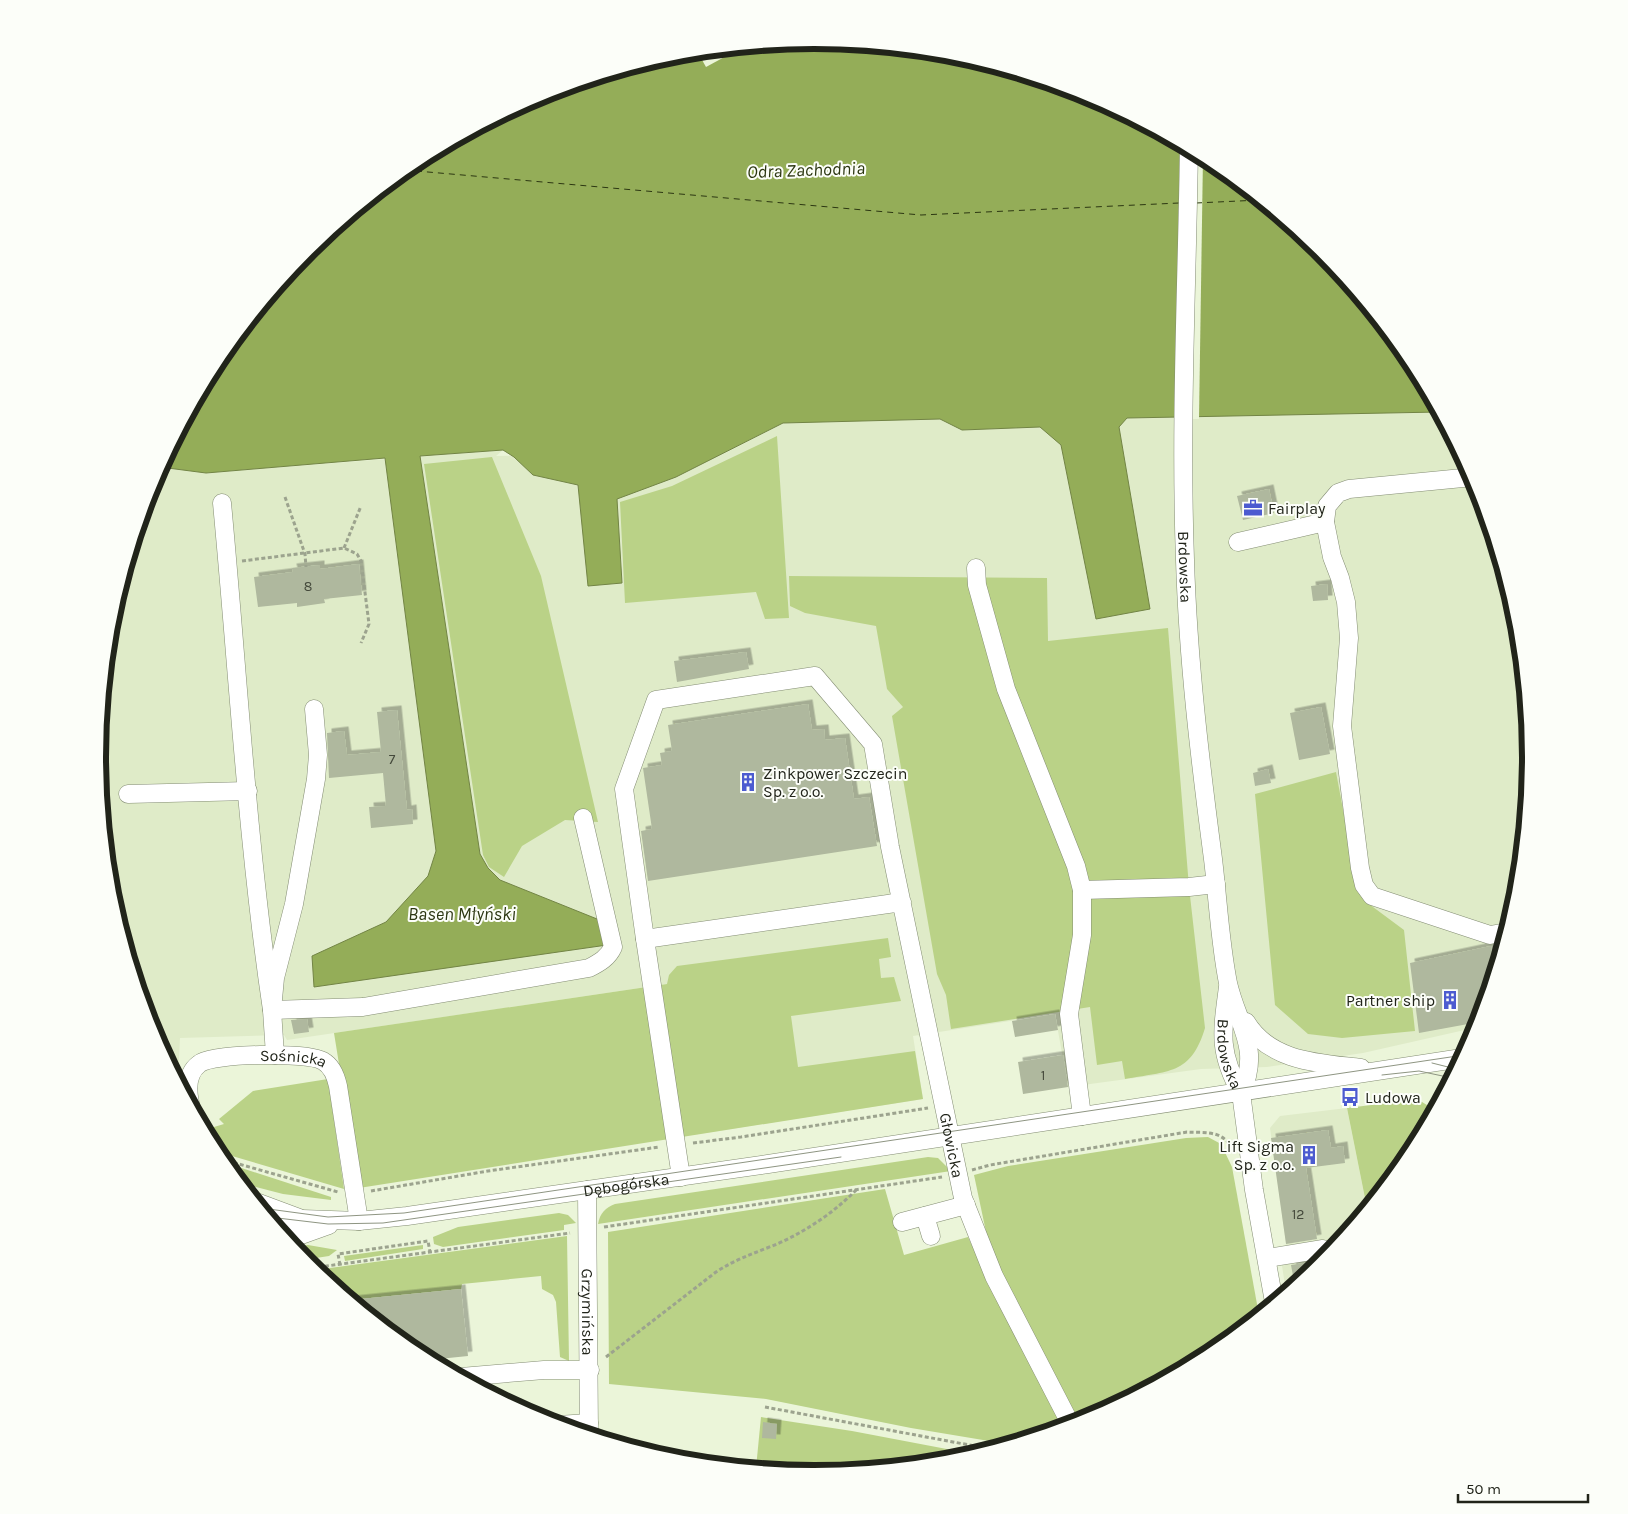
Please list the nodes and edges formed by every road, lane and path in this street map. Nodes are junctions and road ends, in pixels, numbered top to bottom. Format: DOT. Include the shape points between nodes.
graph roads {
  1 [pos="1189,157"];
  2 [pos="1464,478"];
  3 [pos="285,497"];
  4 [pos="222,503"];
  5 [pos="361,506"];
  6 [pos="1325,522"];
  7 [pos="1238,542"];
  8 [pos="344,548"];
  9 [pos="305,554"];
  10 [pos="227,562"];
  11 [pos="306,566"];
  12 [pos="976,568"];
  13 [pos="361,643"];
  14 [pos="314,710"];
  15 [pos="248,791"];
  16 [pos="128,794"];
  17 [pos="583,818"];
  18 [pos="1216,884"];
  19 [pos="1082,890"];
  20 [pos="902,902"];
  21 [pos="1500,933"];
  22 [pos="645,939"];
  23 [pos="1228,984"];
  24 [pos="1238,1008"];
  25 [pos="272,1010"];
  26 [pos="275,1055"];
  27 [pos="1452,1064"];
  28 [pos="1386,1070"];
  29 [pos="188,1087"];
  30 [pos="1241,1092"];
  31 [pos="928,1108"];
  32 [pos="1082,1116"];
  33 [pos="949,1137"];
  34 [pos="676,1144"];
  35 [pos="234,1163"];
  36 [pos="680,1177"];
  37 [pos="857,1189"];
  38 [pos="587,1190"];
  39 [pos="355,1194"];
  40 [pos="966,1205"];
  41 [pos="925,1216"];
  42 [pos="278,1218"];
  43 [pos="359,1221"];
  44 [pos="902,1222"];
  45 [pos="570,1233"];
  46 [pos="931,1236"];
  47 [pos="294,1237"];
  48 [pos="1323,1249"];
  49 [pos="430,1252"];
  50 [pos="1267,1258"];
  51 [pos="340,1264"];
  52 [pos="322,1267"];
  53 [pos="1273,1296"];
  54 [pos="604,1359"];
  55 [pos="590,1370"];
  56 [pos="471,1376"];
  57 [pos="765,1407"];
  58 [pos="1067,1418"];
  59 [pos="589,1429"];
  60 [pos="976,1446"];
  1 -- 18 [label="street, Brdowska" via="1184,558 1194,709"];
  2 -- 6 [label="street" via="1349,489 1338,493 1327,506"];
  3 -- 9 [label="path"];
  4 -- 10 [label="street"];
  5 -- 8 [label="path"];
  6 -- 7 [label="street"];
  6 -- 21 [label="street" via="1347,610 1349,647 1342,726 1364,885 1372,896 1490,935"];
  8 -- 9 [label="path"];
  8 -- 13 [label="path" via="358,554 361,561 369,624"];
  9 -- 10 [label="path"];
  9 -- 11 [label="path"];
  10 -- 15 [label="street"];
  12 -- 19 [label="street" via="977,585 1006,689 1076,866"];
  14 -- 25 [label="street" via="318,755 316,779 294,904 278,962"];
  15 -- 16 [label="street"];
  15 -- 25 [label="street"];
  17 -- 25 [label="street" via="613,947 600,962 589,968 364,1007"];
  18 -- 19 [label="street"];
  18 -- 23 [label="street, Brdowska"];
  19 -- 32 [label="street" via="1082,935 1069,1014"];
  20 -- 22 [label="street"];
  20 -- 22 [label="street, Głowicka" via="873,744 815,676 656,700 624,789"];
  20 -- 33 [label="street, Głowicka"];
  22 -- 34 [label="street"];
  23 -- 24 [label="street, Brdowska"];
  23 -- 30 [label="street, Brdowska" via="1224,1054"];
  24 -- 28 [label="street, Brdowska" via="1254,1033 1280,1053 1319,1062"];
  24 -- 30 [label="street, Brdowska" via="1250,1057"];
  25 -- 26 [label="street"];
  26 -- 29 [label="street, Sośnicka" via="220,1057 200,1063 190,1077"];
  26 -- 39 [label="street, Sośnicka" via="316,1058 323,1060 333,1071"];
  27 -- 28 [label="street"];
  28 -- 30 [label="street"];
  30 -- 32 [label="street"];
  30 -- 50 [label="street"];
  31 -- 34 [label="path"];
  32 -- 33 [label="street"];
  33 -- 36 [label="street, Dębogórska"];
  33 -- 40 [label="street, Głowicka"];
  34 -- 36 [label="street"];
  34 -- 39 [label="path"];
  35 -- 39 [label="path" via="317,1187"];
  36 -- 38 [label="street, Dębogórska"];
  37 -- 54 [label="path" via="836,1208 804,1229 716,1272"];
  38 -- 43 [label="street, Dębogórska"];
  38 -- 55 [label="street, Grzymińska"];
  39 -- 43 [label="street, Sośnicka"];
  40 -- 41 [label="street"];
  40 -- 58 [label="street, Głowicka" via="994,1276"];
  41 -- 44 [label="street"];
  41 -- 46 [label="street"];
  42 -- 43 [label="street, Dębogórska"];
  43 -- 47 [label="street" via="316,1228"];
  45 -- 49 [label="path"];
  48 -- 50 [label="street"];
  49 -- 51 [label="path"];
  49 -- 51 [label="path" via="428,1241 338,1254"];
  50 -- 53 [label="street"];
  51 -- 52 [label="path"];
  55 -- 56 [label="street"];
  55 -- 59 [label="street, Grzymińska"];
  57 -- 60 [label="path"];
}
